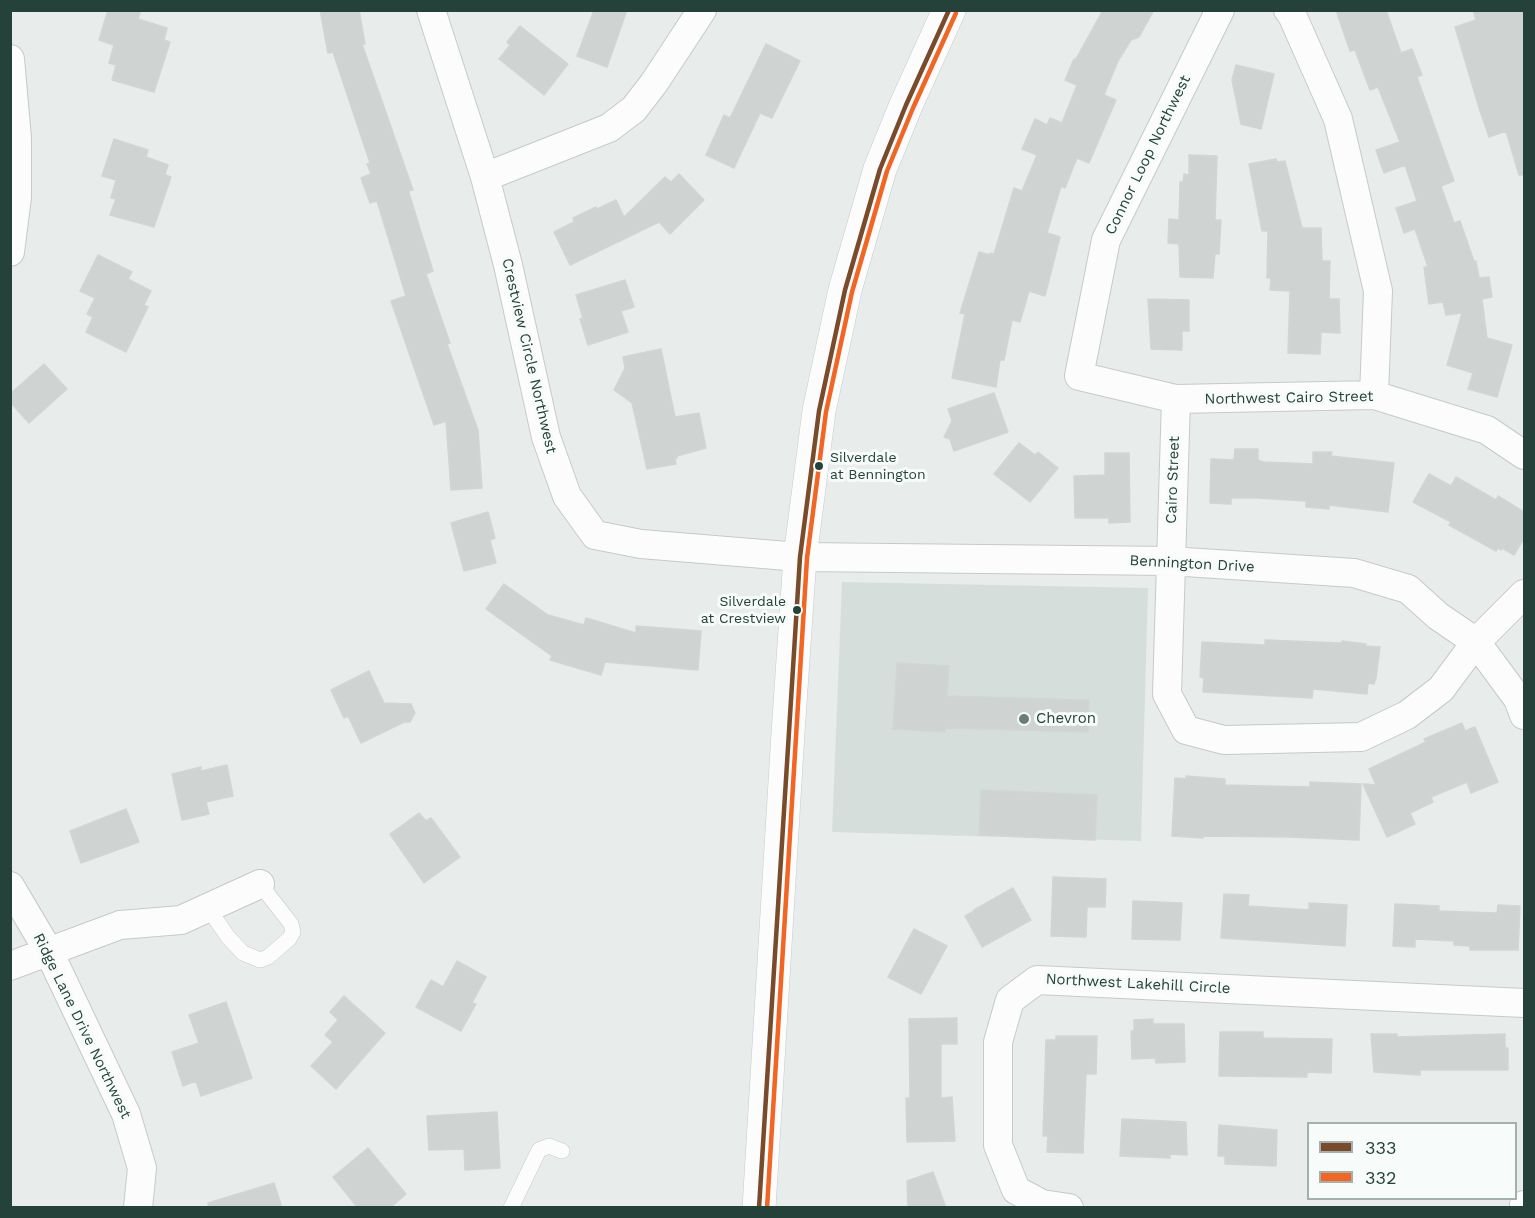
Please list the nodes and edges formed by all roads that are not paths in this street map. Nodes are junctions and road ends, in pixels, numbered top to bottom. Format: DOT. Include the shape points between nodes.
graph roads {
  1 [pos="431,10"];
  2 [pos="702,10"];
  3 [pos="949,10"];
  4 [pos="1220,10"];
  5 [pos="1288,10"];
  6 [pos="10,59"];
  7 [pos="485,177"];
  8 [pos="10,252"];
  9 [pos="1079,376"];
  10 [pos="1374,395"];
  11 [pos="1176,399"];
  12 [pos="1524,455"];
  13 [pos="800,557"];
  14 [pos="1170,561"];
  15 [pos="1524,594"];
  16 [pos="1476,642"];
  17 [pos="1524,715"];
  18 [pos="260,884"];
  19 [pos="10,886"];
  20 [pos="208,908"];
  21 [pos="49,952"];
  22 [pos="10,966"];
  23 [pos="1524,1003"];
  24 [pos="562,1151"];
  25 [pos="138,1208"];
  26 [pos="512,1208"];
  27 [pos="759,1208"];
  28 [pos="1069,1208"];
  1 -- 7 [label="street, Crestview Circle Northwest"];
  2 -- 7 [label="street" via="634,109 609,128"];
  3 -- 13 [label="main road" via="880,169 860,235 819,411"];
  4 -- 9 [label="street, Connor Loop Northwest" via="1106,240"];
  5 -- 10 [label="street" via="1338,119 1378,291"];
  6 -- 8 [label="street" via="17,197"];
  7 -- 13 [label="street, Crestview Circle Northwest" via="546,437 567,496 595,535 641,544"];
  9 -- 11 [label="street, Northwest Cairo Street"];
  10 -- 11 [label="street, Northwest Cairo Street"];
  10 -- 12 [label="street, Northwest Cairo Street" via="1487,430"];
  11 -- 14 [label="street, Cairo Street"];
  13 -- 14 [label="street, Bennington Drive"];
  13 -- 27 [label="main road"];
  14 -- 16 [label="street, Bennington Drive" via="1354,573 1408,589"];
  14 -- 16 [label="street, Cairo Street" via="1167,694 1186,730 1224,740 1360,737 1407,715 1441,689"];
  15 -- 16 [label="street"];
  16 -- 17 [label="street, Bennington Drive" via="1518,699"];
  18 -- 20 [label="street"];
  18 -- 20 [label="lane" via="293,932 268,957 260,960 243,953"];
  19 -- 21 [label="street, Ridge Lane Drive Northwest"];
  20 -- 21 [label="street" via="181,920 120,925"];
  21 -- 22 [label="street"];
  21 -- 25 [label="street, Ridge Lane Drive Northwest" via="126,1114 142,1168"];
  23 -- 28 [label="street, Northwest Lakehill Circle" via="1037,980 1010,1000 998,1042 998,1145 1016,1190 1042,1204"];
  24 -- 26 [label="lane" via="549,1146 539,1150"];
}
